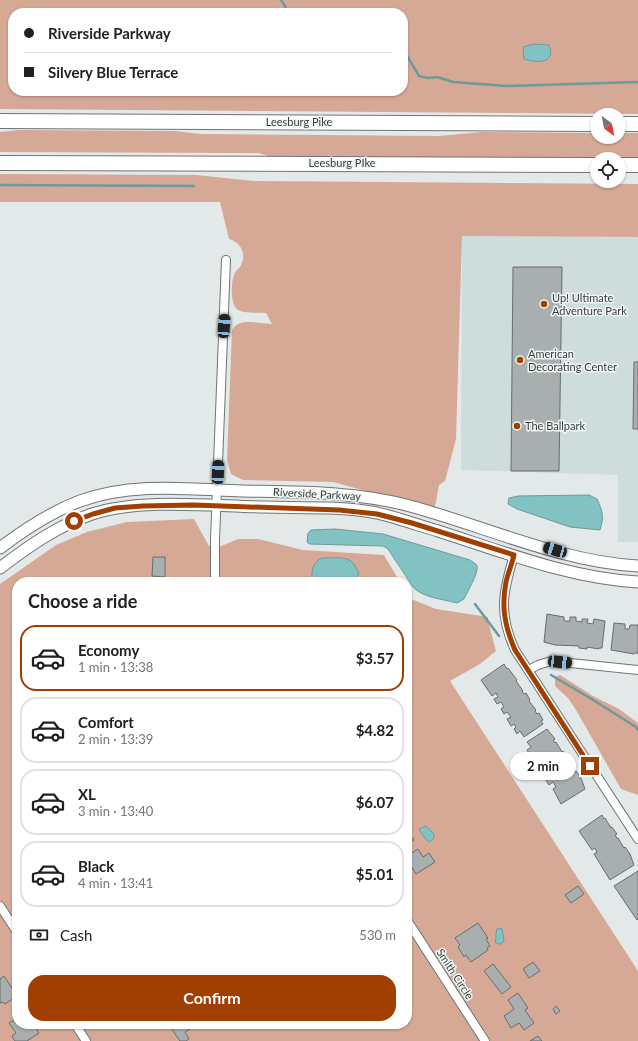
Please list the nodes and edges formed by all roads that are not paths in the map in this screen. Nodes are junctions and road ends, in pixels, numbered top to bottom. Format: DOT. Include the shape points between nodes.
graph roads {
  1 [pos="0,121"];
  2 [pos="590,124"];
  3 [pos="626,124"];
  4 [pos="638,124"];
  5 [pos="0,163"];
  6 [pos="590,165"];
  7 [pos="626,165"];
  8 [pos="638,165"];
  9 [pos="226,260"];
  10 [pos="217,490"];
  11 [pos="217,506"];
  12 [pos="0,548"];
  13 [pos="514,555"];
  14 [pos="638,566"];
  15 [pos="0,568"];
  16 [pos="214,577"];
  17 [pos="638,582"];
  18 [pos="529,670"];
  19 [pos="638,670"];
  20 [pos="638,839"];
  21 [pos="0,906"];
  22 [pos="12,924"];
  23 [pos="412,928"];
  24 [pos="78,1029"];
  25 [pos="86,1041"];
  26 [pos="485,1041"];
  1 -- 2 [label="highway, Leesburg Pike"];
  3 -- 4 [label="highway"];
  5 -- 6 [label="highway, Leesburg PIke"];
  7 -- 8 [label="highway"];
  9 -- 10 [label="street"];
  10 -- 11 [label="street"];
  10 -- 12 [label="main road, Riverside Parkway" via="140,489 81,501 43,519"];
  10 -- 14 [label="main road, Riverside Parkway" via="336,494 384,500 426,510 594,561"];
  11 -- 13 [label="main road, Riverside Parkway" via="326,508 377,514"];
  11 -- 15 [label="main road, Riverside Parkway" via="143,506 115,508 93,514 40,539"];
  11 -- 16 [label="street"];
  13 -- 17 [label="main road, Riverside Parkway" via="572,573"];
  13 -- 18 [label="street" via="506,582 505,624 515,650"];
  18 -- 19 [label="street" via="551,661"];
  18 -- 20 [label="street"];
  21 -- 22 [label="street"];
  23 -- 26 [label="street, Smith Circle"];
  24 -- 25 [label="street"];
}
